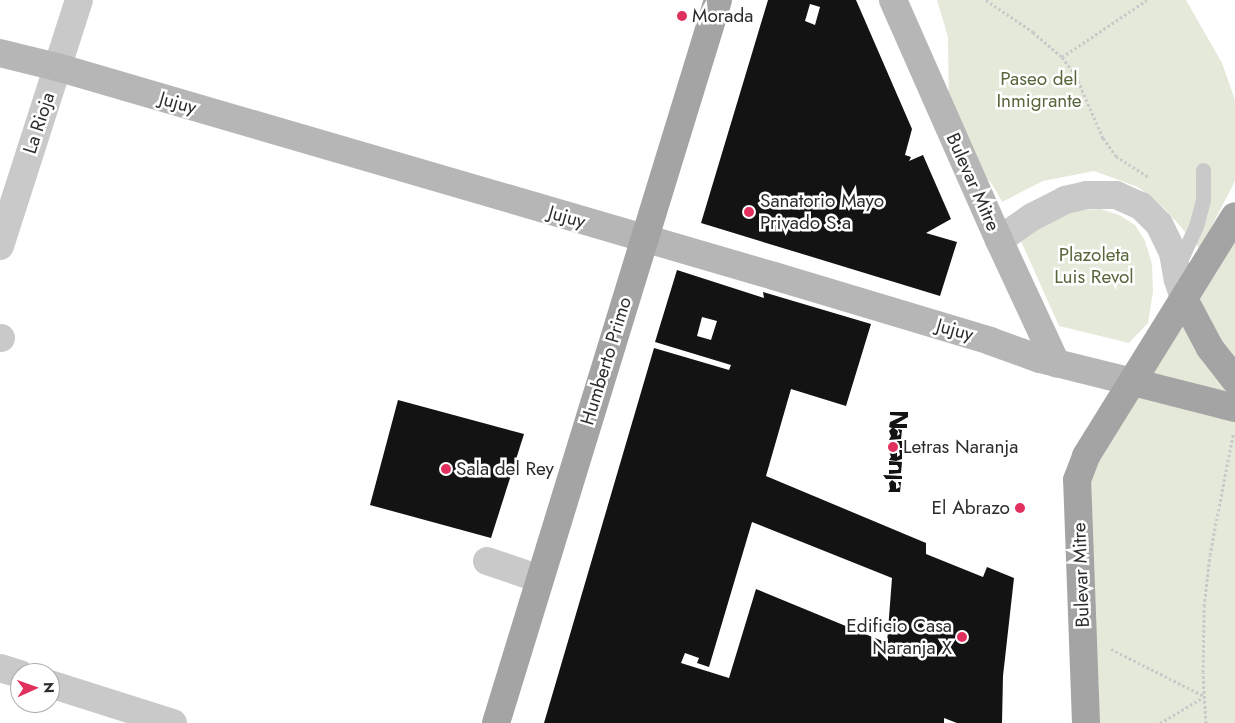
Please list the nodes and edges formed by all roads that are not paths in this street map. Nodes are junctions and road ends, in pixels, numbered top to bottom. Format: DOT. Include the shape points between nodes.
graph roads {
  1 [pos="78,0"];
  2 [pos="718,0"];
  3 [pos="893,0"];
  4 [pos="0,53"];
  5 [pos="57,67"];
  6 [pos="1203,170"];
  7 [pos="1235,216"];
  8 [pos="643,239"];
  9 [pos="999,240"];
  10 [pos="0,246"];
  11 [pos="1176,268"];
  12 [pos="1184,299"];
  13 [pos="1056,363"];
  14 [pos="1235,380"];
  15 [pos="1133,382"];
  16 [pos="1234,418"];
  17 [pos="487,561"];
  18 [pos="540,579"];
  19 [pos="60,687"];
  20 [pos="1085,688"];
  21 [pos="173,723"];
  22 [pos="496,723"];
  23 [pos="1073,723"];
  24 [pos="1086,723"];
  1 -- 5 [label="street, La Rioja"];
  2 -- 8 [label="main road, Humberto Primo"];
  3 -- 9 [label="street, Bulevar Mitre"];
  4 -- 5 [label="street, Jujuy"];
  5 -- 8 [label="street, Jujuy"];
  5 -- 10 [label="street, La Rioja"];
  6 -- 11 [label="lane" via="1203,200 1196,226"];
  7 -- 12 [label="main road, Bulevar Mitre"];
  8 -- 13 [label="street, Jujuy" via="990,340"];
  8 -- 18 [label="main road, Humberto Primo"];
  9 -- 11 [label="street" via="1032,217 1065,200 1086,195 1116,194 1141,206 1153,217 1169,241"];
  9 -- 13 [label="street, Bulevar Mitre"];
  11 -- 12 [label="street"];
  12 -- 14 [label="main road" via="1210,348"];
  12 -- 15 [label="main road, Bulevar Mitre"];
  13 -- 15 [label="street, Jujuy"];
  15 -- 16 [label="main road"];
  15 -- 20 [label="main road, Bulevar Mitre" via="1086,456 1077,480"];
  17 -- 18 [label="street"];
  18 -- 22 [label="main road, Humberto Primo"];
  19 -- 21 [label="street"];
  20 -- 23 [label="street"];
  20 -- 24 [label="main road, Bulevar Mitre"];
}
